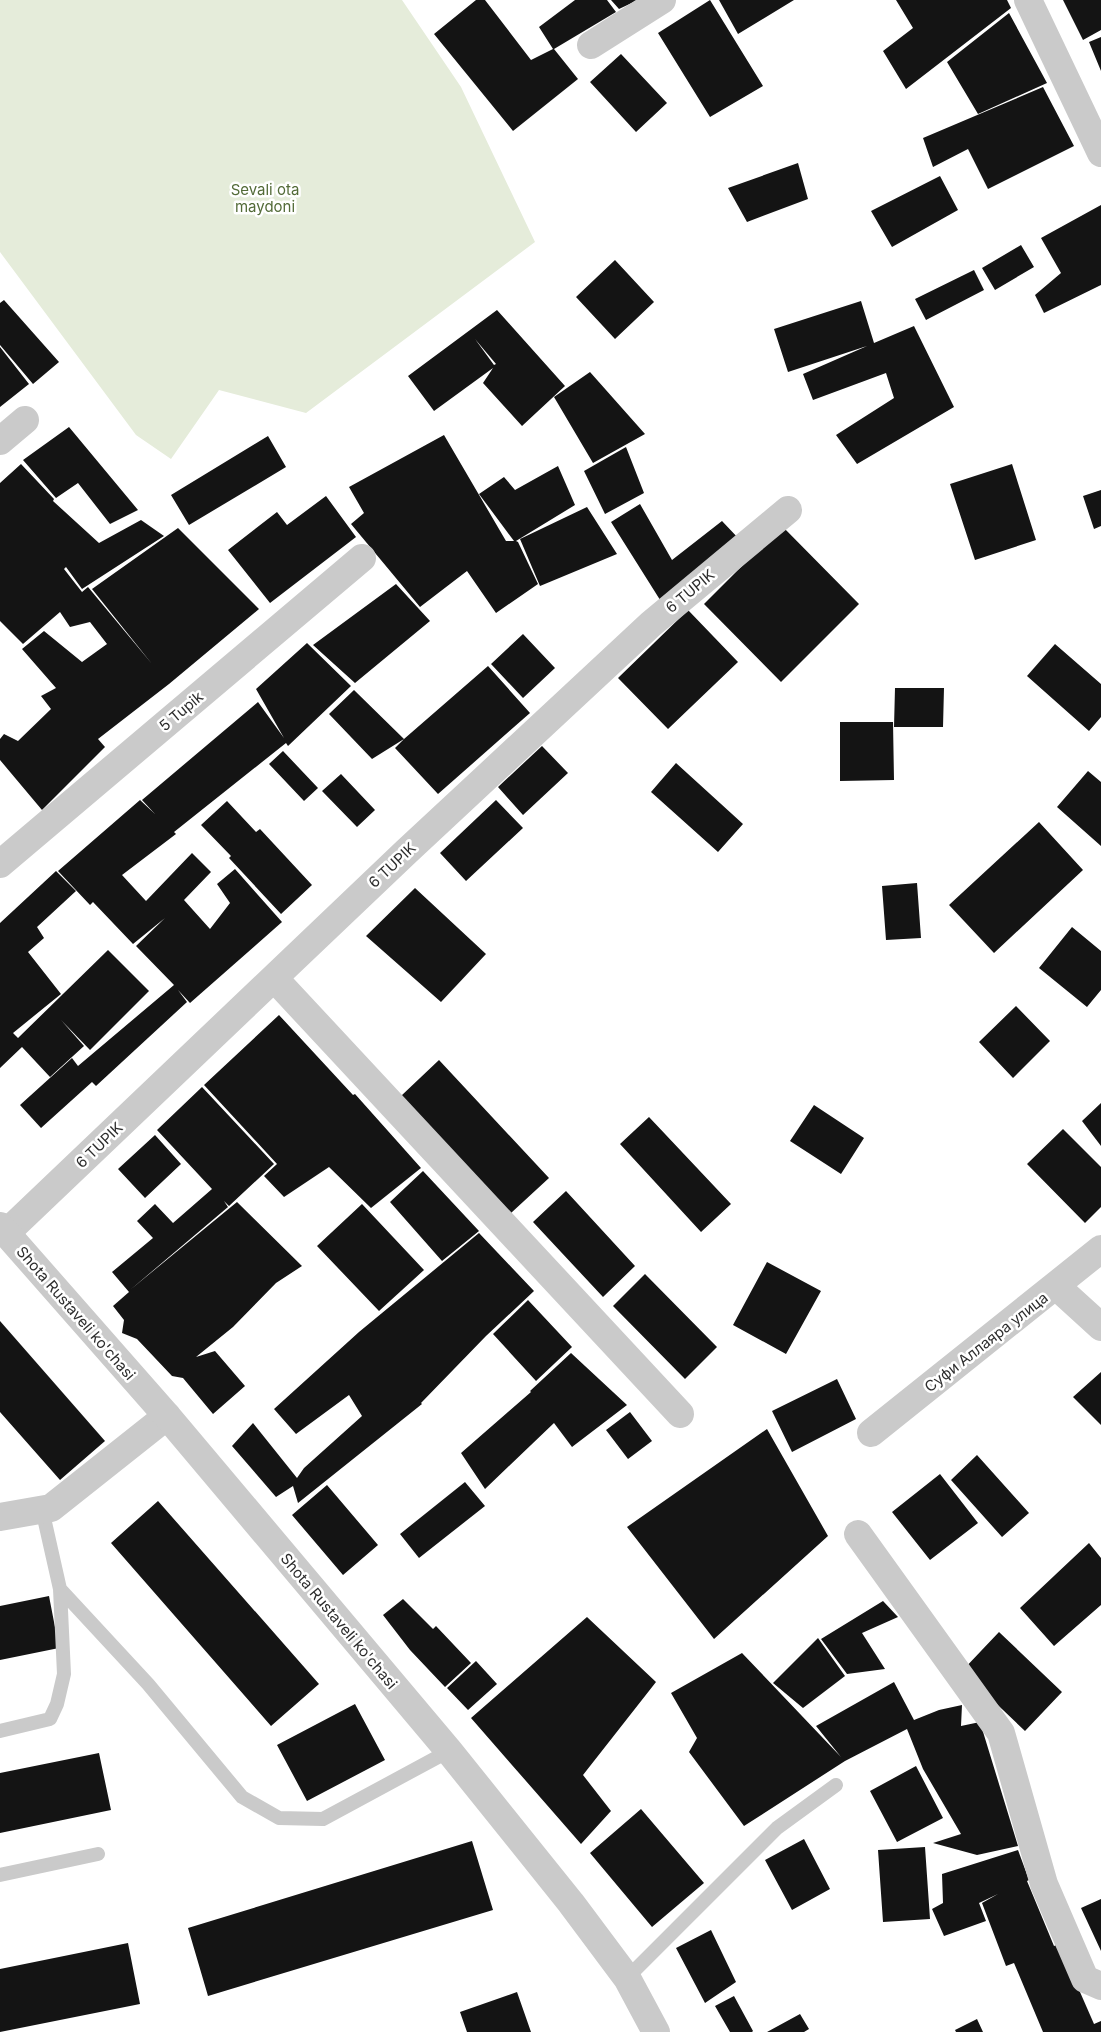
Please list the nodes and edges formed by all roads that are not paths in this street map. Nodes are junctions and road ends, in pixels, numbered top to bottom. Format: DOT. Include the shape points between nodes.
graph roads {
  1 [pos="662,0"];
  2 [pos="1028,0"];
  3 [pos="591,45"];
  4 [pos="1101,153"];
  5 [pos="25,420"];
  6 [pos="0,441"];
  7 [pos="788,510"];
  8 [pos="362,558"];
  9 [pos="0,864"];
  10 [pos="274,978"];
  11 [pos="3,1229"];
  12 [pos="1101,1249"];
  13 [pos="1056,1286"];
  14 [pos="1101,1327"];
  15 [pos="680,1414"];
  16 [pos="167,1416"];
  17 [pos="871,1433"];
  18 [pos="42,1509"];
  19 [pos="0,1517"];
  20 [pos="858,1534"];
  21 [pos="60,1589"];
  22 [pos="0,1731"];
  23 [pos="449,1751"];
  24 [pos="836,1785"];
  25 [pos="98,1854"];
  26 [pos="0,1875"];
  27 [pos="626,1978"];
  28 [pos="1101,1986"];
  29 [pos="656,2032"];
  1 -- 3 [label="street"];
  2 -- 4 [label="street"];
  5 -- 6 [label="street"];
  7 -- 10 [label="street, 6 TUPIK" via="651,624"];
  8 -- 9 [label="street, 5 Tupik"];
  10 -- 11 [label="street, 6 TUPIK"];
  10 -- 15 [label="street"];
  11 -- 16 [label="street, Shota Rustaveli ko'chasi"];
  12 -- 13 [label="street, Суфи Аллаяра улица"];
  13 -- 14 [label="street"];
  13 -- 17 [label="street, Суфи Аллаяра улица"];
  16 -- 18 [label="street" via="51,1508"];
  16 -- 23 [label="street, Shota Rustaveli ko'chasi"];
  18 -- 19 [label="street"];
  18 -- 21 [label="lane"];
  20 -- 28 [label="street" via="1001,1733 1044,1884 1085,1979"];
  21 -- 22 [label="lane" via="64,1674 57,1704 50,1719"];
  21 -- 23 [label="lane" via="148,1684 242,1797 279,1818 323,1819"];
  23 -- 27 [label="street, Shota Rustaveli ko'chasi" via="571,1903"];
  24 -- 27 [label="lane" via="777,1828"];
  25 -- 26 [label="lane"];
  27 -- 29 [label="street, Shota Rustaveli ko'chasi"];
}
